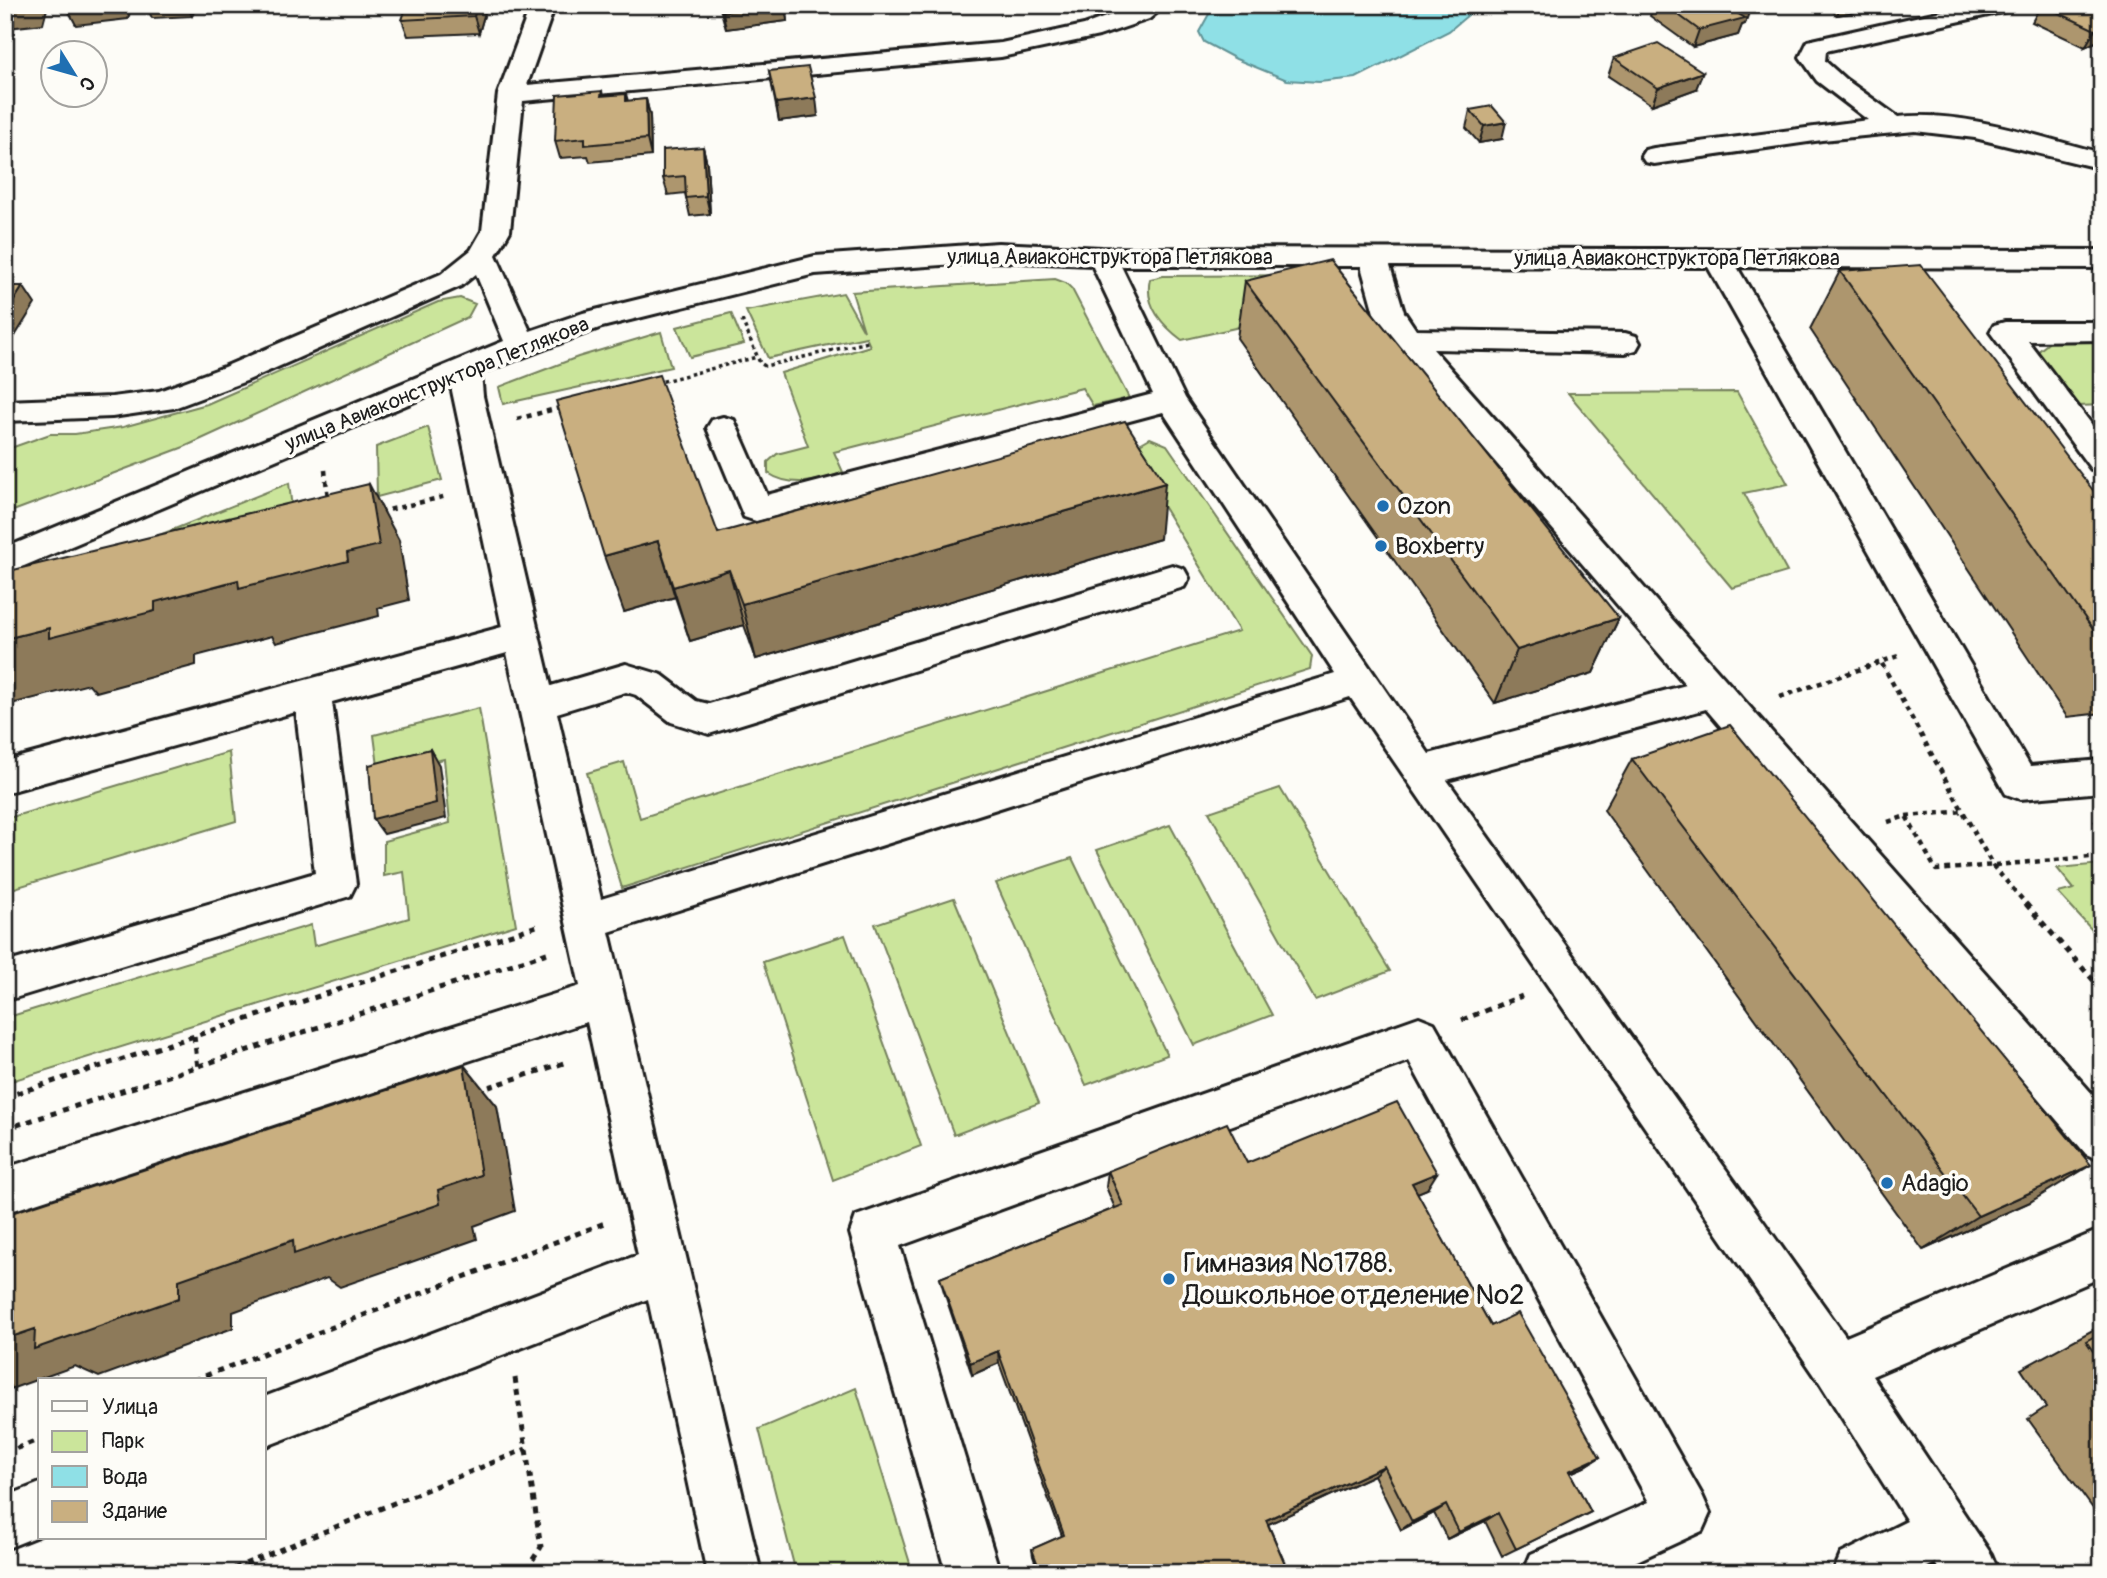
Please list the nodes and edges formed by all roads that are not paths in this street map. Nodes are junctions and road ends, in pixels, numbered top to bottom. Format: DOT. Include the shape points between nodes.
graph roads {
  1 [pos="543,5"];
  2 [pos="1154,5"];
  3 [pos="1992,6"];
  4 [pos="511,94"];
  5 [pos="1892,125"];
  6 [pos="1654,156"];
  7 [pos="2102,161"];
  8 [pos="482,255"];
  9 [pos="1102,257"];
  10 [pos="1373,257"];
  11 [pos="1717,257"];
  12 [pos="2099,263"];
  13 [pos="2102,331"];
  14 [pos="1407,339"];
  15 [pos="1625,343"];
  16 [pos="521,345"];
  17 [pos="466,369"];
  18 [pos="1171,400"];
  19 [pos="5,411"];
  20 [pos="723,428"];
  21 [pos="2102,461"];
  22 [pos="5,562"];
  23 [pos="1172,578"];
  24 [pos="523,635"];
  25 [pos="1357,681"];
  26 [pos="312,693"];
  27 [pos="1723,703"];
  28 [pos="538,704"];
  29 [pos="1420,772"];
  30 [pos="2102,776"];
  31 [pos="5,777"];
  32 [pos="569,921"];
  33 [pos="5,982"];
  34 [pos="604,997"];
  35 [pos="2102,1139"];
  36 [pos="5,1191"];
  37 [pos="2102,1253"];
  38 [pos="666,1269"];
  39 [pos="1837,1366"];
  40 [pos="266,1421"];
  41 [pos="38,1510"];
  42 [pos="5,1523"];
  43 [pos="1944,1530"];
  44 [pos="734,1573"];
  45 [pos="973,1573"];
  46 [pos="1550,1573"];
  47 [pos="1860,1573"];
  48 [pos="1972,1573"];
  1 -- 4 [label="street"];
  2 -- 4 [label="street" via="1090,31 1001,50"];
  3 -- 5 [label="street" via="1817,46 1812,61 1823,73"];
  4 -- 8 [label="street" via="496,231"];
  5 -- 6 [label="street"];
  5 -- 7 [label="street" via="1975,130"];
  8 -- 16 [label="street"];
  8 -- 19 [label="street" via="451,280 163,401"];
  9 -- 10 [label="street, улица Авиаконструктора Петлякова"];
  9 -- 16 [label="street, улица Авиаконструктора Петлякова" via="998,252 815,265 593,320"];
  9 -- 18 [label="street"];
  10 -- 11 [label="street, улица Авиаконструктора Петлякова"];
  10 -- 14 [label="street" via="1388,313"];
  11 -- 12 [label="street, улица Авиаконструктора Петлякова"];
  11 -- 30 [label="street" via="2020,783"];
  13 -- 21 [label="street" via="2005,332"];
  14 -- 15 [label="street"];
  14 -- 27 [label="street"];
  16 -- 17 [label="street, улица Авиаконструктора Петлякова"];
  17 -- 22 [label="street, улица Авиаконструктора Петлякова"];
  17 -- 24 [label="street" via="467,396"];
  18 -- 20 [label="street" via="756,509"];
  18 -- 25 [label="street"];
  23 -- 28 [label="street" via="709,719 684,712 649,685 625,678"];
  24 -- 26 [label="street"];
  24 -- 28 [label="street"];
  25 -- 29 [label="street"];
  25 -- 32 [label="street"];
  26 -- 31 [label="street"];
  26 -- 33 [label="street" via="336,884"];
  27 -- 29 [label="street"];
  27 -- 35 [label="street"];
  28 -- 32 [label="street"];
  29 -- 39 [label="street"];
  32 -- 34 [label="street"];
  34 -- 36 [label="street"];
  34 -- 38 [label="street"];
  37 -- 39 [label="street"];
  38 -- 40 [label="street"];
  38 -- 44 [label="street"];
  39 -- 43 [label="street"];
  41 -- 42 [label="street"];
  43 -- 47 [label="street"];
  43 -- 48 [label="street"];
  45 -- 46 [label="street" via="873,1233 1419,1037 1684,1513"];
}
